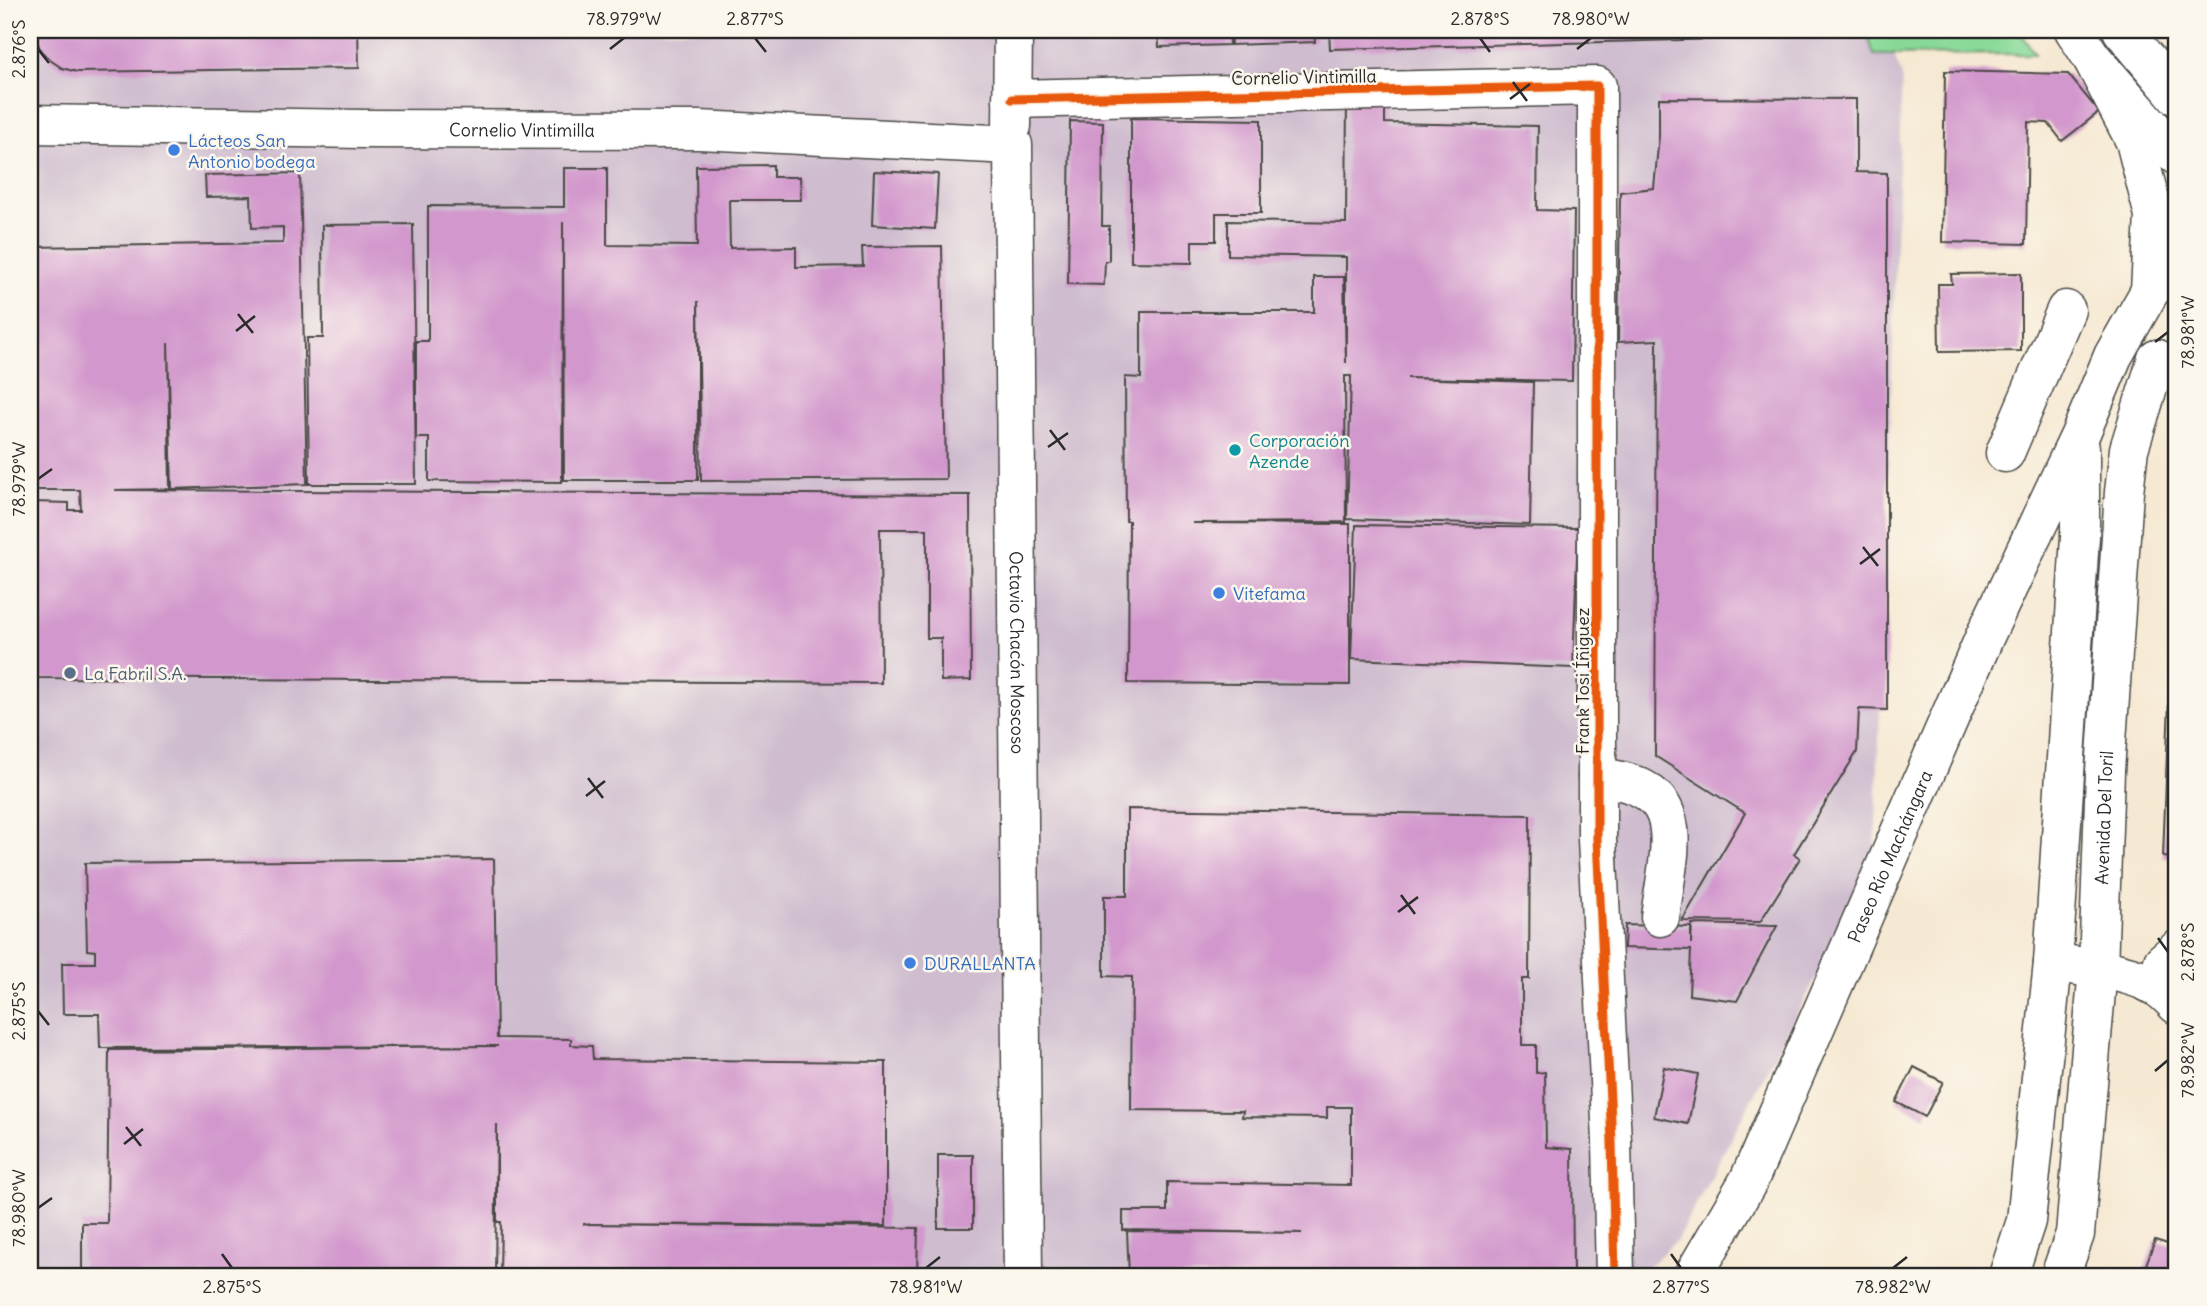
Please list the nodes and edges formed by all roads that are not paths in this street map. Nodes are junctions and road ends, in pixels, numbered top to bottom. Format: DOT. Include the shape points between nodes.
graph roads {
  1 [pos="1013,30"];
  2 [pos="2122,30"];
  3 [pos="2083,44"];
  4 [pos="1597,86"];
  5 [pos="2177,96"];
  6 [pos="1012,99"];
  7 [pos="30,124"];
  8 [pos="1013,145"];
  9 [pos="2177,156"];
  10 [pos="2177,262"];
  11 [pos="2150,291"];
  12 [pos="2066,310"];
  13 [pos="2170,359"];
  14 [pos="2080,435"];
  15 [pos="2005,453"];
  16 [pos="1597,777"];
  17 [pos="1660,917"];
  18 [pos="2177,950"];
  19 [pos="2053,963"];
  20 [pos="2098,968"];
  21 [pos="2166,996"];
  22 [pos="1023,1276"];
  23 [pos="1615,1276"];
  24 [pos="1693,1276"];
  25 [pos="2008,1276"];
  26 [pos="2060,1276"];
  1 -- 6 [label="main road, Octavio Chacón Moscoso"];
  2 -- 5 [label="main road"];
  3 -- 9 [label="main road"];
  3 -- 11 [label="main road" via="2135,141 2154,216"];
  4 -- 6 [label="main road, Cornelio Vintimilla"];
  4 -- 16 [label="main road, Frank Tosi Íñiguez"];
  6 -- 8 [label="main road, Octavio Chacón Moscoso"];
  7 -- 8 [label="main road, Cornelio Vintimilla" via="699,130"];
  8 -- 22 [label="main road, Octavio Chacón Moscoso"];
  10 -- 11 [label="main road, Paseo Río Machángara"];
  11 -- 14 [label="main road, Paseo Río Machángara" via="2113,356"];
  12 -- 15 [label="main road"];
  13 -- 14 [label="main road, Paseo Río Machángara"];
  13 -- 20 [label="main road, Avenida Del Toril" via="2129,449 2105,771"];
  14 -- 19 [label="main road" via="2080,537"];
  14 -- 24 [label="main road, Paseo Río Machángara" via="1986,636 1749,1180"];
  16 -- 17 [label="main road" via="1619,779 1654,795 1666,811 1671,831"];
  16 -- 23 [label="main road, Frank Tosi Íñiguez"];
  18 -- 21 [label="main road" via="2163,962"];
  19 -- 20 [label="main road"];
  19 -- 25 [label="main road" via="2026,1221"];
  20 -- 21 [label="main road"];
  20 -- 26 [label="main road, Avenida Del Toril" via="2075,1234"];
}
